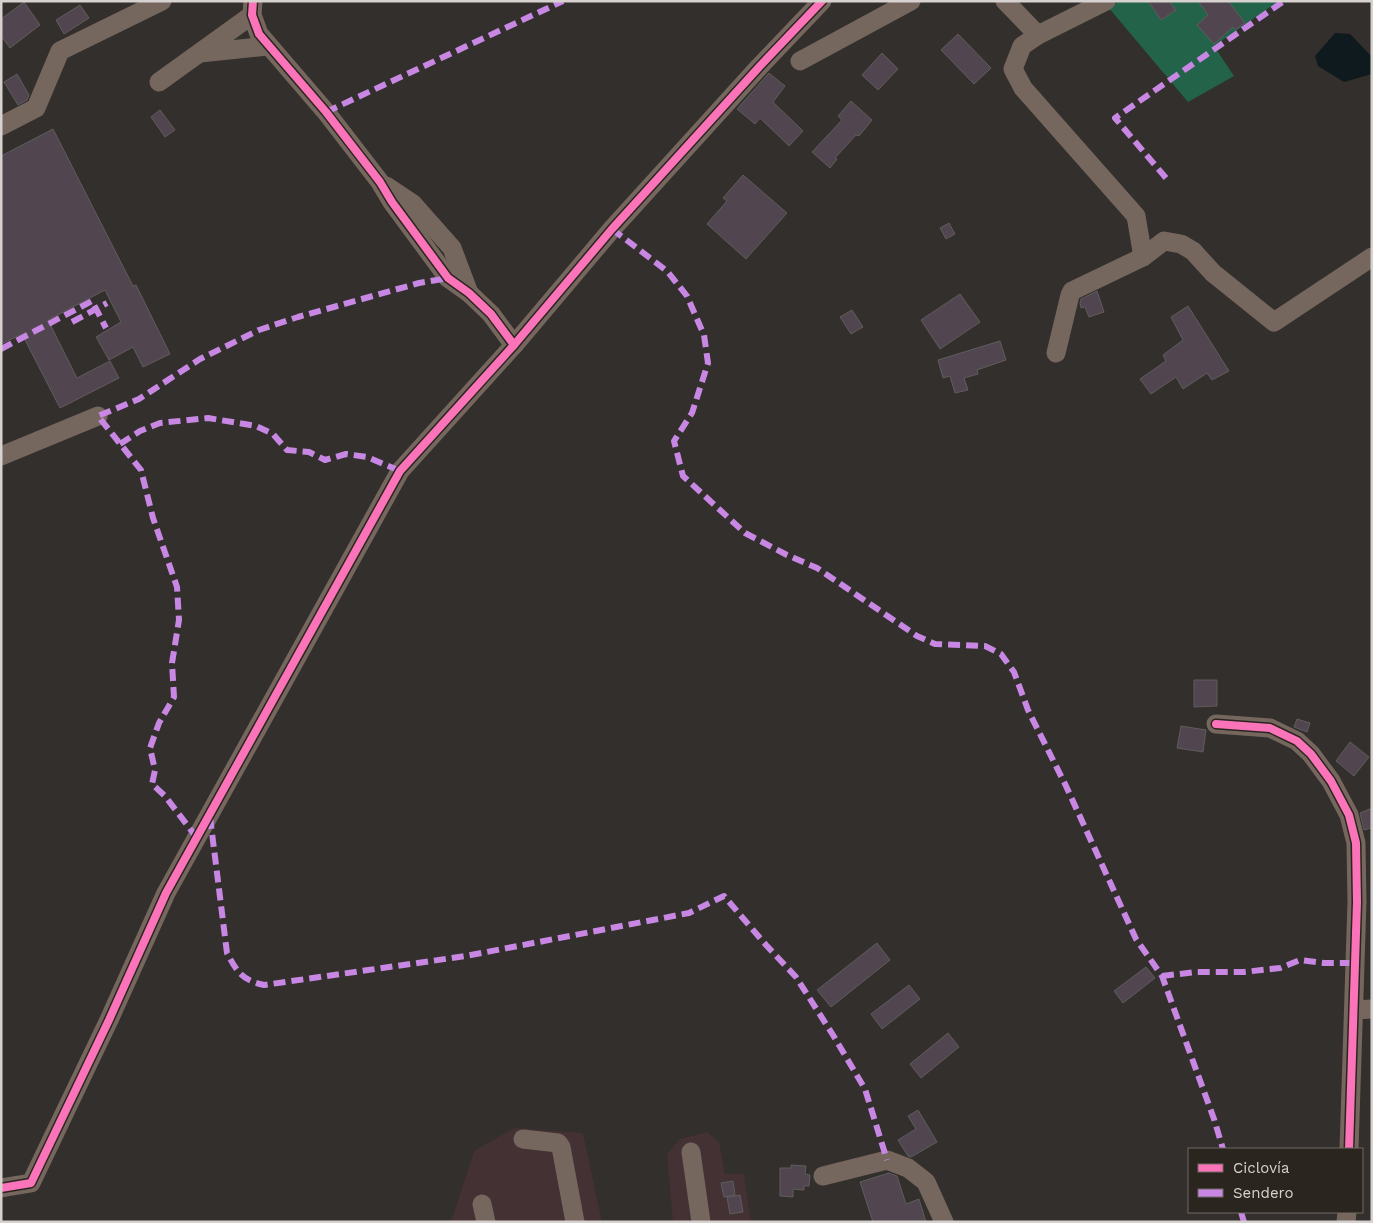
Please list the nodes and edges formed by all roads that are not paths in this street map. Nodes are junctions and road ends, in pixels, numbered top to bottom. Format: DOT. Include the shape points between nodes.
graph roads {
  1 [pos="162,1"];
  2 [pos="822,1"];
  3 [pos="911,1"];
  4 [pos="1005,1"];
  5 [pos="1106,1"];
  6 [pos="253,8"];
  7 [pos="1038,35"];
  8 [pos="268,46"];
  9 [pos="199,54"];
  10 [pos="800,61"];
  11 [pos="159,82"];
  12 [pos="1,126"];
  13 [pos="1143,257"];
  14 [pos="1372,257"];
  15 [pos="514,345"];
  16 [pos="1056,353"];
  17 [pos="98,416"];
  18 [pos="1,456"];
  19 [pos="1216,724"];
  20 [pos="1364,904"];
  21 [pos="1363,1010"];
  22 [pos="523,1139"];
  23 [pos="1349,1148"];
  24 [pos="692,1152"];
  25 [pos="823,1176"];
  26 [pos="1,1188"];
  27 [pos="575,1222"];
  28 [pos="701,1222"];
  29 [pos="944,1222"];
  1 -- 12 [label="street" via="60,51 36,108"];
  2 -- 15 [label="street" via="612,229"];
  3 -- 10 [label="street"];
  4 -- 7 [label="street"];
  5 -- 7 [label="street"];
  6 -- 8 [label="street" via="259,34"];
  6 -- 9 [label="street"];
  7 -- 13 [label="street" via="1022,46 1013,69 1023,88 1136,216"];
  8 -- 9 [label="street"];
  8 -- 15 [label="street" via="326,112 448,278 469,292 491,314"];
  9 -- 11 [label="street"];
  13 -- 14 [label="street" via="1164,241 1181,244 1194,251 1213,272 1274,322"];
  13 -- 16 [label="street" via="1072,291"];
  15 -- 26 [label="street" via="400,471 166,893 31,1183"];
  17 -- 18 [label="street"];
  19 -- 20 [label="street" via="1270,728 1297,741 1311,754 1331,781 1349,815"];
  20 -- 21 [label="street"];
  21 -- 23 [label="street"];
  22 -- 27 [label="street" via="558,1143 561,1147"];
  24 -- 28 [label="street"];
  25 -- 29 [label="street" via="887,1160 908,1168 926,1182"];
}
